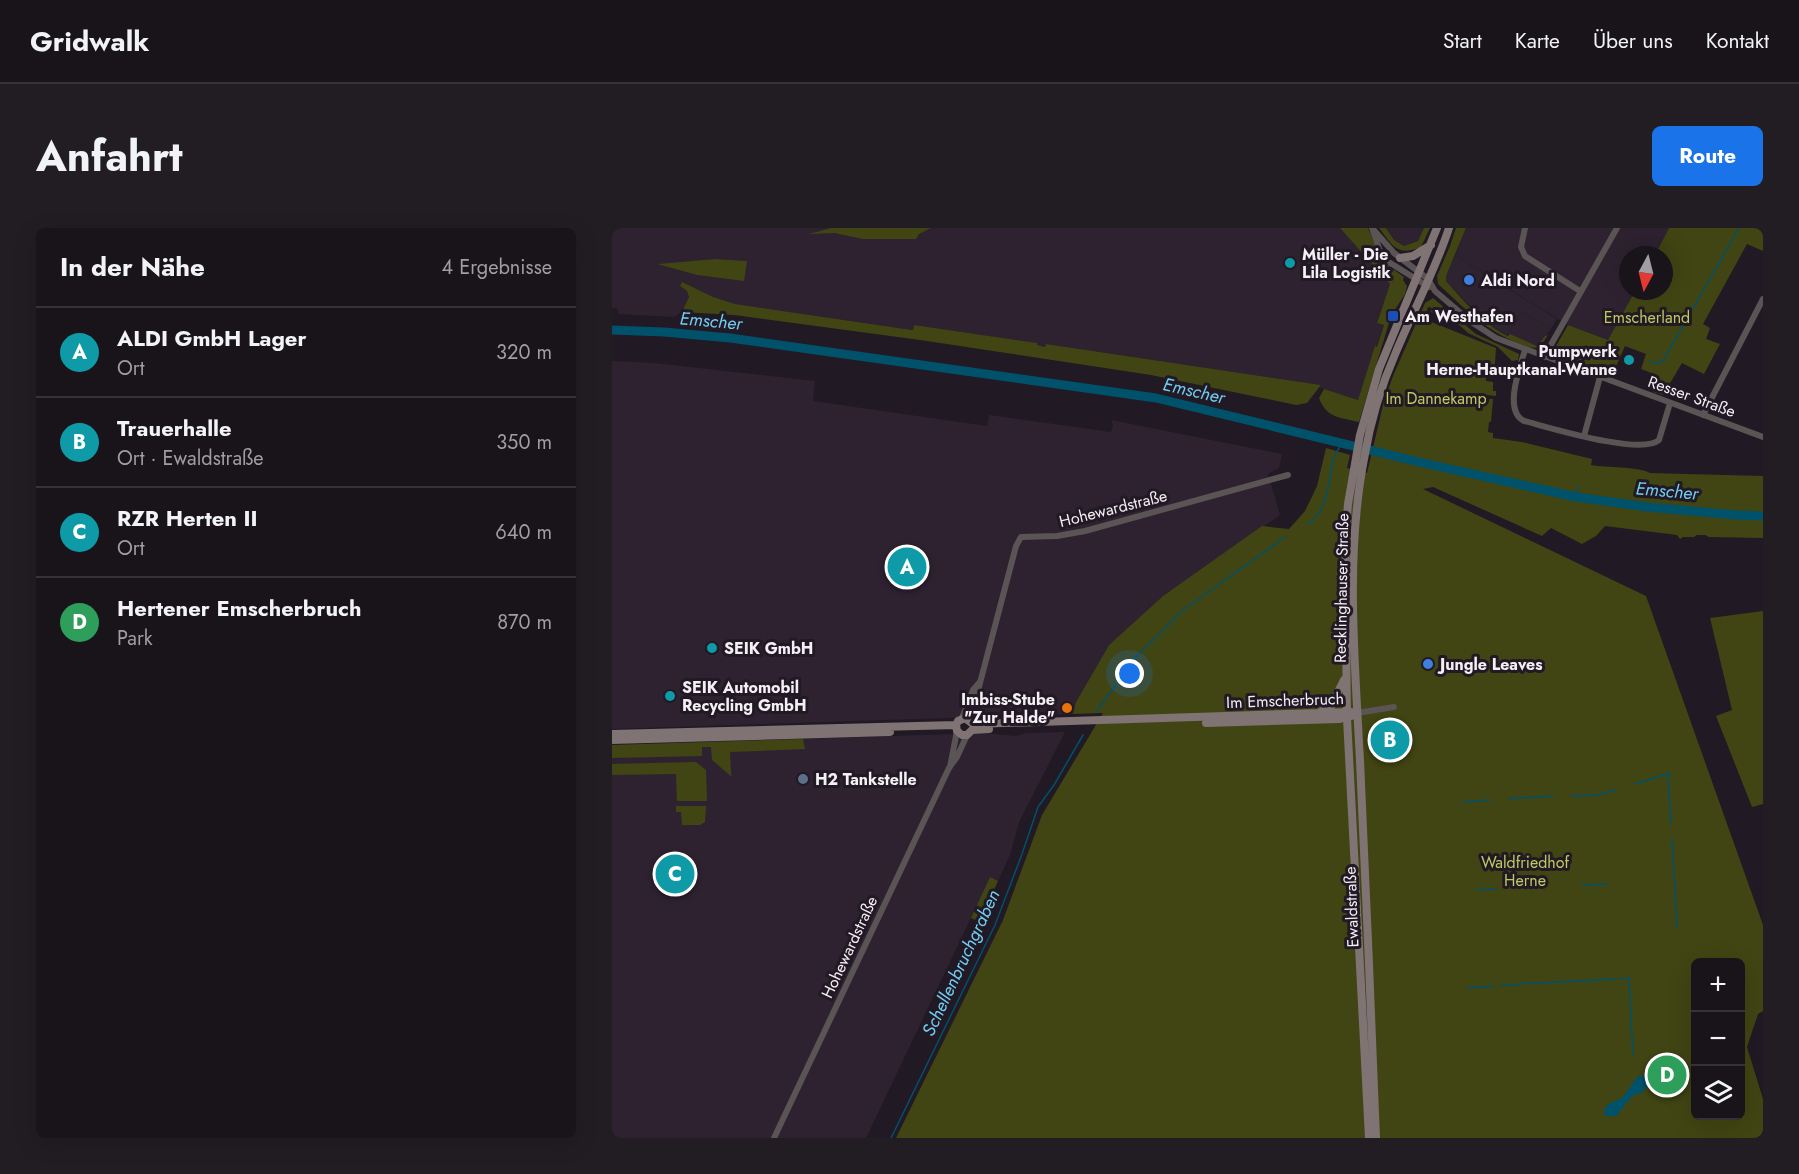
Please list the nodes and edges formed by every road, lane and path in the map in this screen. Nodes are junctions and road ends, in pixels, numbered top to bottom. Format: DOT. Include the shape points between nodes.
graph roads {
  1 [pos="1437,228"];
  2 [pos="1449,228"];
  3 [pos="1525,228"];
  4 [pos="1617,228"];
  5 [pos="1372,229"];
  6 [pos="1431,244"];
  7 [pos="1400,258"];
  8 [pos="1418,276"];
  9 [pos="1429,285"];
  10 [pos="1580,291"];
  11 [pos="1763,299"];
  12 [pos="1525,350"];
  13 [pos="1544,357"];
  14 [pos="1600,377"];
  15 [pos="1670,403"];
  16 [pos="1704,415"];
  17 [pos="1364,436"];
  18 [pos="1584,436"];
  19 [pos="1763,437"];
  20 [pos="1360,457"];
  21 [pos="1288,475"];
  22 [pos="1346,678"];
  23 [pos="979,683"];
  24 [pos="976,699"];
  25 [pos="1394,707"];
  26 [pos="1320,712"];
  27 [pos="1357,713"];
  28 [pos="1347,715"];
  29 [pos="1002,723"];
  30 [pos="964,727"];
  31 [pos="806,731"];
  32 [pos="612,734"];
  33 [pos="612,740"];
  34 [pos="950,768"];
  35 [pos="774,1138"];
  36 [pos="1369,1138"];
  37 [pos="1376,1138"];
  1 -- 6 [label="main road, Recklinghauser Straße"];
  2 -- 9 [label="main road, Recklinghauser Straße"];
  3 -- 10 [label="street" via="1521,247 1525,256"];
  4 -- 10 [label="street"];
  5 -- 7 [label="street"];
  5 -- 8 [label="street" via="1387,261"];
  6 -- 7 [label="main road" via="1413,256"];
  6 -- 8 [label="main road, Recklinghauser Straße"];
  7 -- 8 [label="street"];
  8 -- 9 [label="street"];
  8 -- 17 [label="main road, Recklinghauser Straße" via="1382,360"];
  9 -- 12 [label="street, Resser Straße" via="1484,332"];
  9 -- 17 [label="main road, Recklinghauser Straße" via="1392,361"];
  10 -- 13 [label="street"];
  11 -- 16 [label="street"];
  12 -- 13 [label="street, Resser Straße"];
  12 -- 18 [label="street" via="1515,392 1516,416"];
  13 -- 14 [label="street, Resser Straße"];
  14 -- 15 [label="street, Resser Straße"];
  14 -- 18 [label="street"];
  15 -- 16 [label="street, Resser Straße"];
  15 -- 18 [label="street" via="1661,437 1653,444 1639,446"];
  16 -- 19 [label="street, Resser Straße"];
  17 -- 20 [label="main road, Recklinghauser Straße"];
  20 -- 22 [label="main road, Recklinghauser Straße" via="1348,504 1345,544"];
  20 -- 27 [label="main road, Recklinghauser Straße" via="1353,542"];
  21 -- 23 [label="street, Hohewardstraße" via="1085,531 1021,537"];
  22 -- 26 [label="main road" via="1331,705"];
  22 -- 28 [label="main road, Recklinghauser Straße"];
  23 -- 24 [label="street, Hohewardstraße"];
  23 -- 30 [label="street, Hohewardstraße" via="973,690"];
  24 -- 29 [label="main road" via="981,714"];
  24 -- 30 [label="street, Hohewardstraße"];
  25 -- 27 [label="street"];
  26 -- 28 [label="main road, Im Emscherbruch"];
  26 -- 29 [label="main road, Im Emscherbruch"];
  27 -- 28 [label="main road, Im Emscherbruch"];
  27 -- 37 [label="main road, Ewaldstraße"];
  28 -- 30 [label="main road, Im Emscherbruch"];
  28 -- 36 [label="main road, Ewaldstraße"];
  29 -- 30 [label="main road, Im Emscherbruch"];
  30 -- 31 [label="main road, Im Emscherbruch"];
  30 -- 34 [label="street, Hohewardstraße"];
  30 -- 34 [label="street, Hohewardstraße" via="957,757"];
  31 -- 32 [label="main road, Im Emscherbruch"];
  31 -- 33 [label="main road, Im Emscherbruch"];
  34 -- 35 [label="street, Hohewardstraße"];
}
